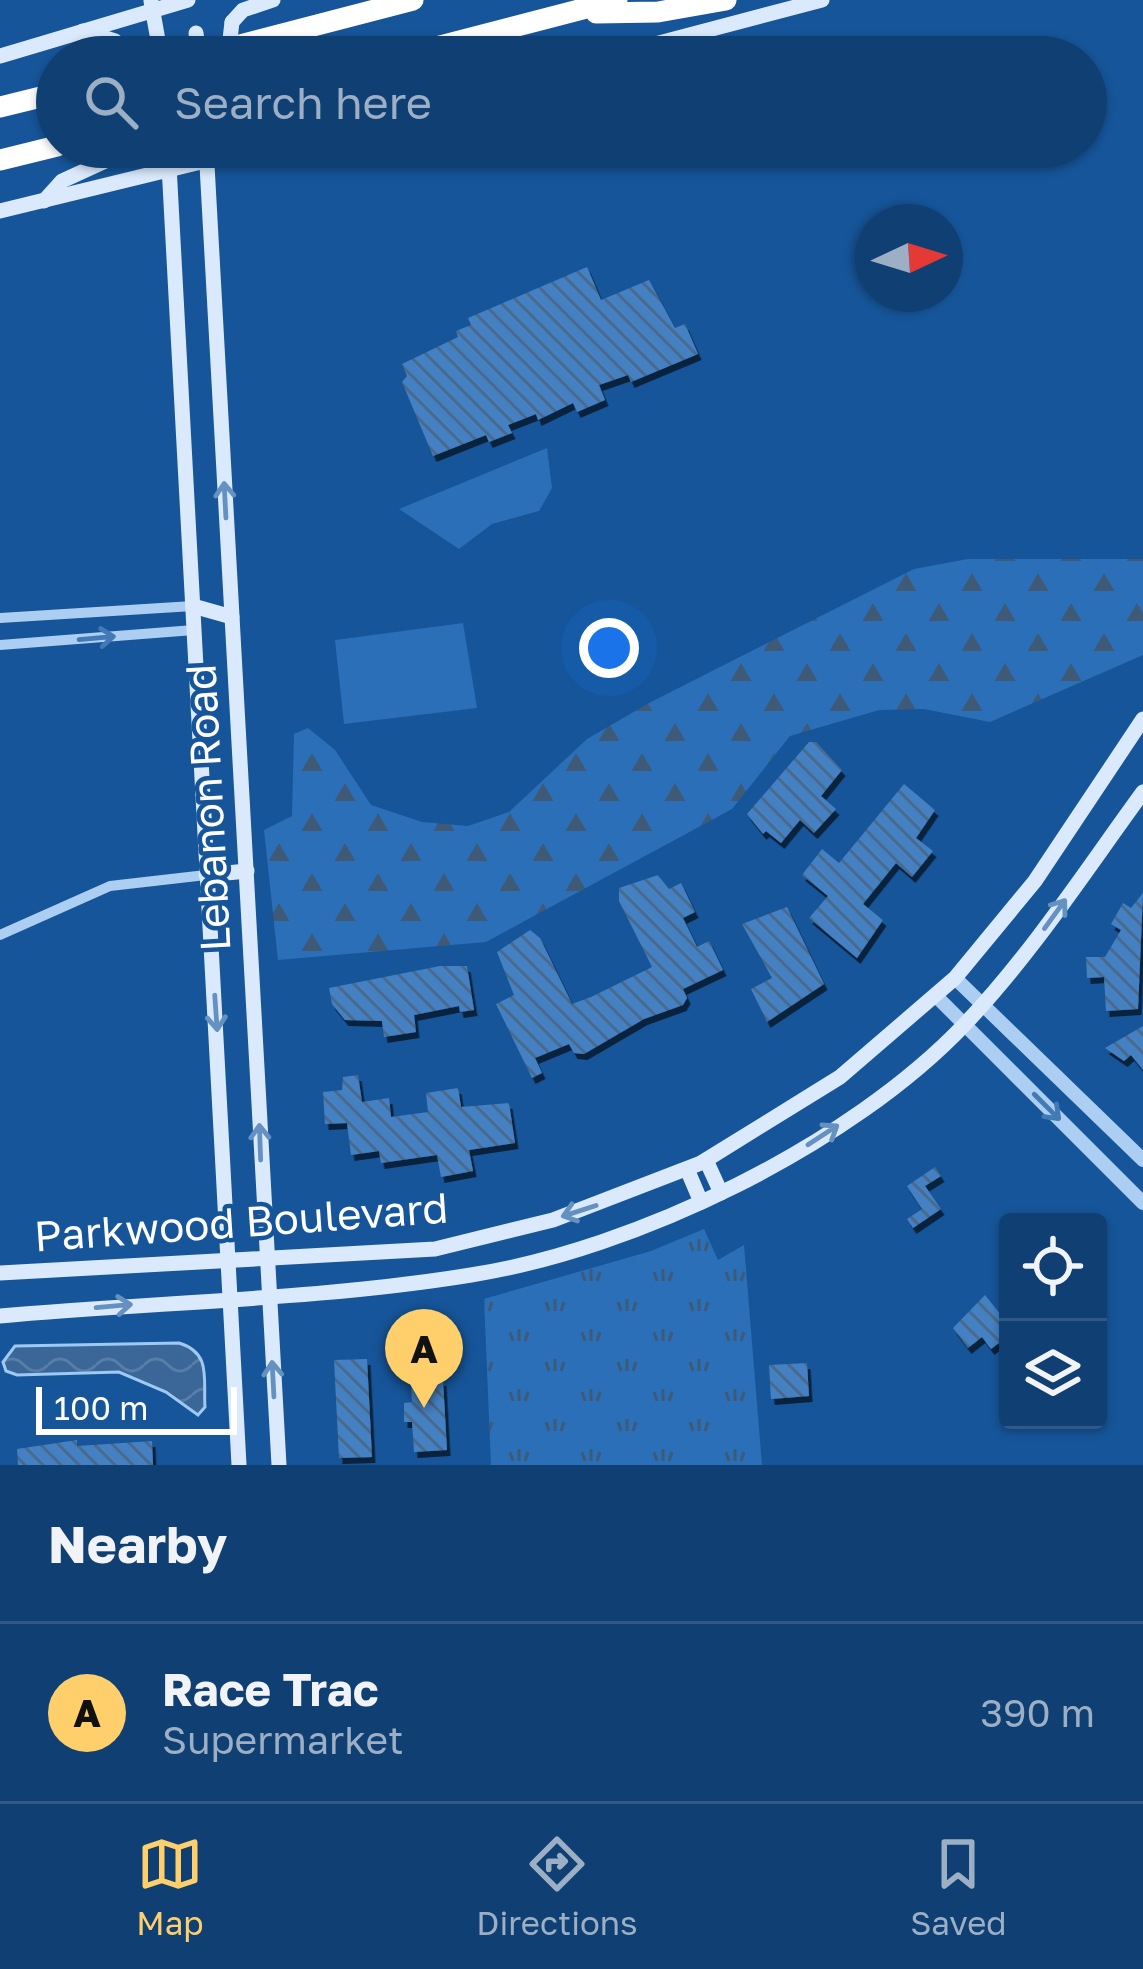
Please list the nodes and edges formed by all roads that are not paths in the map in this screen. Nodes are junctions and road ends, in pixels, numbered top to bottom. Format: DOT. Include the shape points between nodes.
graph roads {
  1 [pos="189,0"];
  2 [pos="273,0"];
  3 [pos="413,0"];
  4 [pos="617,0"];
  5 [pos="727,0"];
  6 [pos="822,0"];
  7 [pos="151,4"];
  8 [pos="569,13"];
  9 [pos="83,31"];
  10 [pos="66,36"];
  11 [pos="94,36"];
  12 [pos="157,36"];
  13 [pos="196,36"];
  14 [pos="230,36"];
  15 [pos="277,36"];
  16 [pos="480,36"];
  17 [pos="686,36"];
  18 [pos="36,45"];
  19 [pos="0,56"];
  20 [pos="36,98"];
  21 [pos="0,107"];
  22 [pos="36,151"];
  23 [pos="0,160"];
  24 [pos="91,168"];
  25 [pos="174,168"];
  26 [pos="208,168"];
  27 [pos="169,170"];
  28 [pos="44,201"];
  29 [pos="0,211"];
  30 [pos="193,606"];
  31 [pos="232,617"];
  32 [pos="0,618"];
  33 [pos="194,629"];
  34 [pos="0,645"];
  35 [pos="1143,719"];
  36 [pos="1143,792"];
  37 [pos="247,872"];
  38 [pos="206,875"];
  39 [pos="0,934"];
  40 [pos="955,978"];
  41 [pos="936,996"];
  42 [pos="982,1005"];
  43 [pos="965,1024"];
  44 [pos="706,1160"];
  45 [pos="1143,1160"];
  46 [pos="688,1169"];
  47 [pos="721,1193"];
  48 [pos="1140,1193"];
  49 [pos="700,1202"];
  50 [pos="266,1258"];
  51 [pos="226,1260"];
  52 [pos="0,1274"];
  53 [pos="268,1294"];
  54 [pos="227,1297"];
  55 [pos="0,1316"];
  56 [pos="239,1465"];
  57 [pos="278,1465"];
  1 -- 7 [label="main road"];
  1 -- 13 [label="main road, bridge"];
  2 -- 14 [label="main road, bridge" via="243,10"];
  3 -- 15 [label="highway"];
  4 -- 8 [label="highway"];
  5 -- 8 [label="highway" via="658,12"];
  6 -- 17 [label="main road"];
  7 -- 9 [label="main road"];
  7 -- 12 [label="main road"];
  8 -- 16 [label="highway"];
  9 -- 10 [label="main road"];
  9 -- 11 [label="main road"];
  18 -- 19 [label="main road"];
  20 -- 21 [label="highway"];
  22 -- 23 [label="highway"];
  24 -- 28 [label="main road" via="62,181"];
  25 -- 27 [label="main road"];
  31 -- 26 [label="main road, Lebanon Road, one-way"];
  27 -- 28 [label="main road"];
  27 -- 30 [label="main road, Lebanon Road"];
  28 -- 29 [label="main road"];
  30 -- 31 [label="main road"];
  30 -- 32 [label="street"];
  30 -- 33 [label="main road, Lebanon Road"];
  31 -- 33 [label="main road"];
  31 -- 37 [label="main road, Lebanon Road"];
  34 -- 33 [label="street, one-way"];
  33 -- 38 [label="main road, Lebanon Road"];
  35 -- 40 [label="main road, Parkwood Boulevard" via="1035,881"];
  42 -- 36 [label="main road, Parkwood Boulevard, one-way"];
  37 -- 38 [label="main road"];
  50 -- 37 [label="main road, Lebanon Road, one-way"];
  38 -- 39 [label="street" via="110,886"];
  38 -- 51 [label="main road, Lebanon Road, one-way"];
  40 -- 41 [label="main road, Parkwood Boulevard"];
  40 -- 42 [label="street"];
  41 -- 43 [label="street"];
  41 -- 44 [label="main road, Parkwood Boulevard" via="839,1077"];
  42 -- 43 [label="main road, Parkwood Boulevard"];
  42 -- 45 [label="street"];
  47 -- 43 [label="main road, Parkwood Boulevard, one-way" via="877,1100"];
  43 -- 48 [label="street, one-way"];
  44 -- 46 [label="main road, Parkwood Boulevard"];
  44 -- 47 [label="main road"];
  46 -- 49 [label="main road"];
  46 -- 50 [label="main road, Parkwood Boulevard, one-way" via="473,1242"];
  47 -- 49 [label="main road, Parkwood Boulevard"];
  49 -- 53 [label="main road, Parkwood Boulevard" via="486,1272"];
  50 -- 51 [label="main road, Parkwood Boulevard"];
  50 -- 53 [label="main road, Lebanon Road"];
  51 -- 52 [label="main road, Parkwood Boulevard"];
  51 -- 54 [label="main road, Lebanon Road"];
  53 -- 54 [label="main road, Parkwood Boulevard"];
  57 -- 53 [label="main road, Lebanon Road, one-way"];
  55 -- 54 [label="main road, Parkwood Boulevard, one-way"];
  54 -- 56 [label="main road, Lebanon Road"];
}
